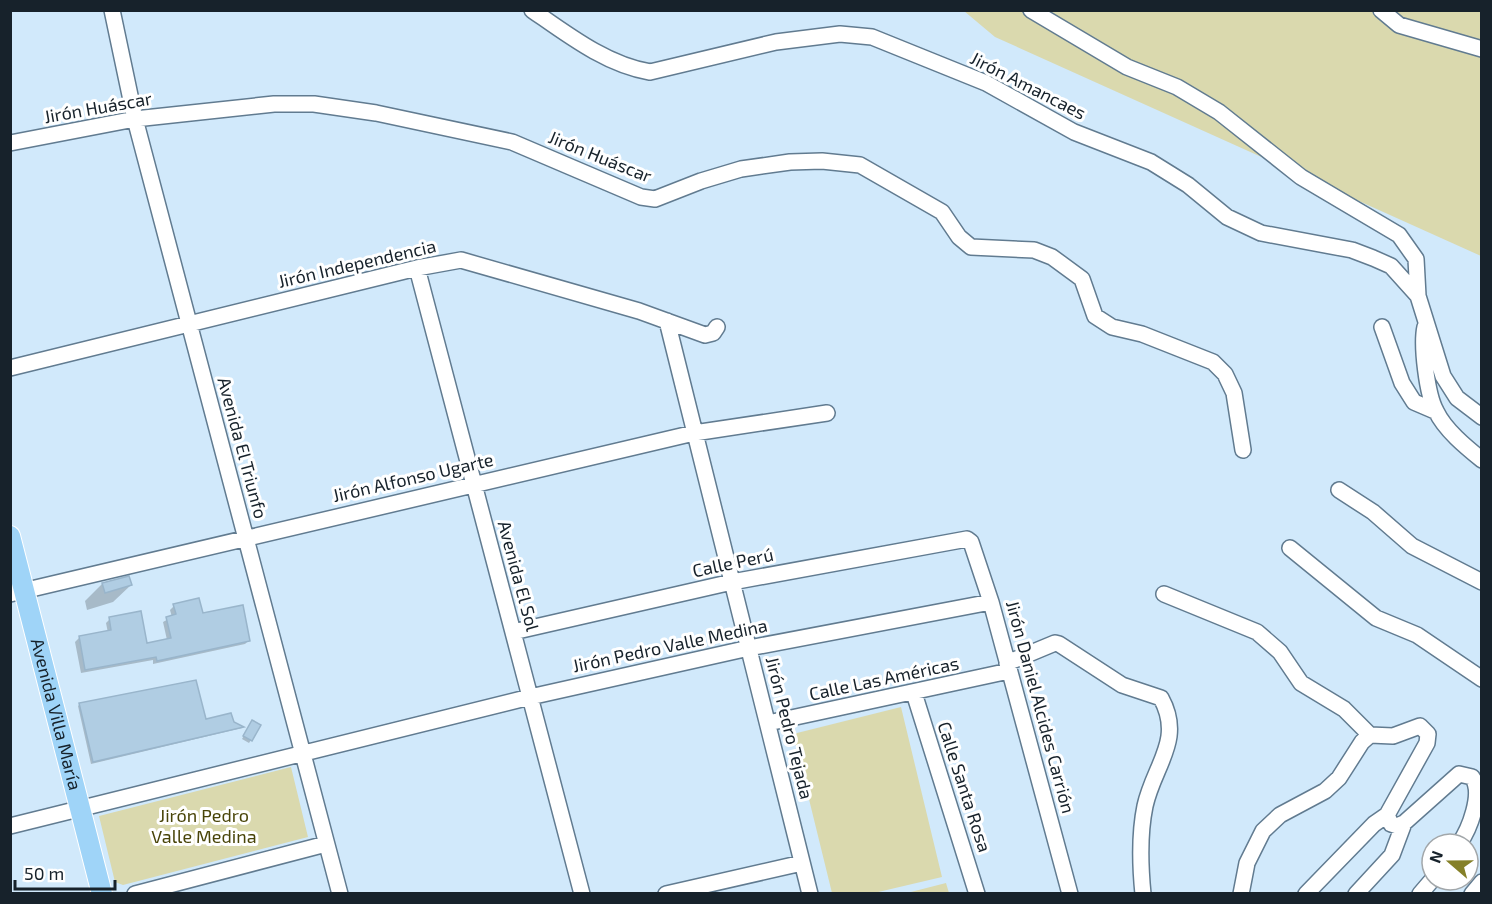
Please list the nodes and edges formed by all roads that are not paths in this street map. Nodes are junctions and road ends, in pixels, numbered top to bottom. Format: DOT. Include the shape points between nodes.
graph roads {
  1 [pos="112,10"];
  2 [pos="532,10"];
  3 [pos="1031,10"];
  4 [pos="1381,10"];
  5 [pos="1482,49"];
  6 [pos="135,119"];
  7 [pos="10,143"];
  8 [pos="417,268"];
  9 [pos="1418,296"];
  10 [pos="667,321"];
  11 [pos="190,325"];
  12 [pos="1425,325"];
  13 [pos="717,327"];
  14 [pos="1382,327"];
  15 [pos="10,368"];
  16 [pos="1435,411"];
  17 [pos="827,413"];
  18 [pos="1482,417"];
  19 [pos="694,433"];
  20 [pos="1243,450"];
  21 [pos="1482,460"];
  22 [pos="474,484"];
  23 [pos="1339,490"];
  24 [pos="10,536"];
  25 [pos="245,537"];
  26 [pos="962,538"];
  27 [pos="1290,548"];
  28 [pos="732,582"];
  29 [pos="1482,582"];
  30 [pos="17,592"];
  31 [pos="1164,594"];
  32 [pos="991,602"];
  33 [pos="513,632"];
  34 [pos="749,648"];
  35 [pos="1008,667"];
  36 [pos="1482,679"];
  37 [pos="914,693"];
  38 [pos="530,697"];
  39 [pos="768,723"];
  40 [pos="1370,735"];
  41 [pos="302,753"];
  42 [pos="80,808"];
  43 [pos="1387,815"];
  44 [pos="1404,824"];
  45 [pos="10,826"];
  46 [pos="1464,832"];
  47 [pos="326,844"];
  48 [pos="802,863"];
  49 [pos="1482,882"];
  50 [pos="102,894"];
  51 [pos="135,894"];
  52 [pos="340,894"];
  53 [pos="582,894"];
  54 [pos="666,894"];
  55 [pos="810,894"];
  56 [pos="977,894"];
  57 [pos="1070,894"];
  58 [pos="1143,894"];
  59 [pos="1241,894"];
  60 [pos="1306,894"];
  61 [pos="1356,894"];
  62 [pos="1472,894"];
  1 -- 6 [label="street, Avenida El Triunfo"];
  2 -- 9 [label="street, Jirón Amancaes" via="579,42 634,69 650,72 776,42 840,34 872,37 986,83 1074,132 1151,162 1188,185 1227,217 1261,233 1353,250 1382,262 1404,278"];
  3 -- 9 [label="street" via="1127,67 1177,87 1202,102 1301,177 1399,235 1416,259"];
  4 -- 5 [label="street" via="1399,25"];
  6 -- 7 [label="street, Jirón Huáscar"];
  6 -- 11 [label="street, Avenida El Triunfo"];
  6 -- 20 [label="street, Jirón Huáscar" via="274,104 314,104 376,113 512,142 641,197 655,199 741,169 790,162 860,165 942,212 971,247 1034,250 1060,262 1082,279 1095,316 1112,327 1142,334 1214,362 1234,393"];
  8 -- 10 [label="street, Jirón Independencia" via="461,260"];
  8 -- 11 [label="street, Jirón Independencia"];
  8 -- 22 [label="street, Avenida El Sol"];
  9 -- 12 [label="street"];
  10 -- 13 [label="street, Jirón Independencia" via="705,334"];
  10 -- 19 [label="street"];
  11 -- 15 [label="street, Jirón Independencia"];
  11 -- 25 [label="street, Avenida El Triunfo"];
  12 -- 16 [label="street" via="1421,344"];
  12 -- 18 [label="street" via="1443,376 1456,398"];
  14 -- 16 [label="street" via="1402,383 1414,402"];
  16 -- 21 [label="street"];
  17 -- 19 [label="street, Jirón Alfonso Ugarte"];
  19 -- 22 [label="street, Jirón Alfonso Ugarte"];
  19 -- 28 [label="street, Jirón Pedro Tejada"];
  22 -- 25 [label="street, Jirón Alfonso Ugarte"];
  22 -- 33 [label="street, Avenida El Sol"];
  23 -- 29 [label="street" via="1373,512 1412,546"];
  24 -- 30 [label="main road, Avenida Villa María"];
  25 -- 30 [label="street, Jirón Alfonso Ugarte"];
  25 -- 41 [label="street, Avenida El Triunfo"];
  26 -- 28 [label="street, Calle Perú"];
  26 -- 32 [label="street, Jirón Daniel Alcides Carrión" via="971,542"];
  27 -- 36 [label="street" via="1376,618 1417,635"];
  28 -- 33 [label="street, Calle Perú"];
  28 -- 34 [label="street, Jirón Pedro Tejada"];
  30 -- 42 [label="main road, Avenida Villa María"];
  31 -- 40 [label="street" via="1257,632 1280,652 1301,683 1344,709"];
  32 -- 34 [label="street, Jirón Pedro Valle Medina"];
  32 -- 35 [label="street, Jirón Daniel Alcides Carrión"];
  33 -- 38 [label="street, Avenida El Sol"];
  34 -- 38 [label="street, Jirón Pedro Valle Medina"];
  34 -- 39 [label="street, Jirón Pedro Tejada"];
  35 -- 37 [label="street, Calle Las Américas"];
  35 -- 57 [label="street, Jirón Daniel Alcides Carrión"];
  35 -- 58 [label="street, Calle Las Américas" via="1055,643 1122,685 1161,698 1169,712 1171,738 1145,806 1140,855"];
  37 -- 39 [label="street, Calle Las Américas"];
  37 -- 56 [label="street, Calle Santa Rosa"];
  38 -- 41 [label="street, Jirón Pedro Valle Medina"];
  38 -- 53 [label="street, Avenida El Sol"];
  39 -- 48 [label="street, Jirón Pedro Tejada"];
  40 -- 43 [label="street" via="1393,736 1420,726 1428,734 1427,743"];
  40 -- 59 [label="street" via="1325,791 1280,815 1263,831 1245,870"];
  41 -- 42 [label="street, Jirón Pedro Valle Medina"];
  41 -- 47 [label="street, Avenida El Triunfo"];
  42 -- 45 [label="street, Jirón Pedro Valle Medina"];
  42 -- 50 [label="main road, Avenida Villa María"];
  43 -- 44 [label="street" via="1391,824"];
  43 -- 60 [label="street"];
  44 -- 46 [label="street" via="1459,774 1477,783 1476,799"];
  44 -- 61 [label="street" via="1392,855"];
  47 -- 51 [label="street"];
  47 -- 52 [label="street, Avenida El Triunfo"];
  48 -- 54 [label="street"];
  48 -- 55 [label="street, Jirón Pedro Tejada"];
  49 -- 62 [label="street"];
}
